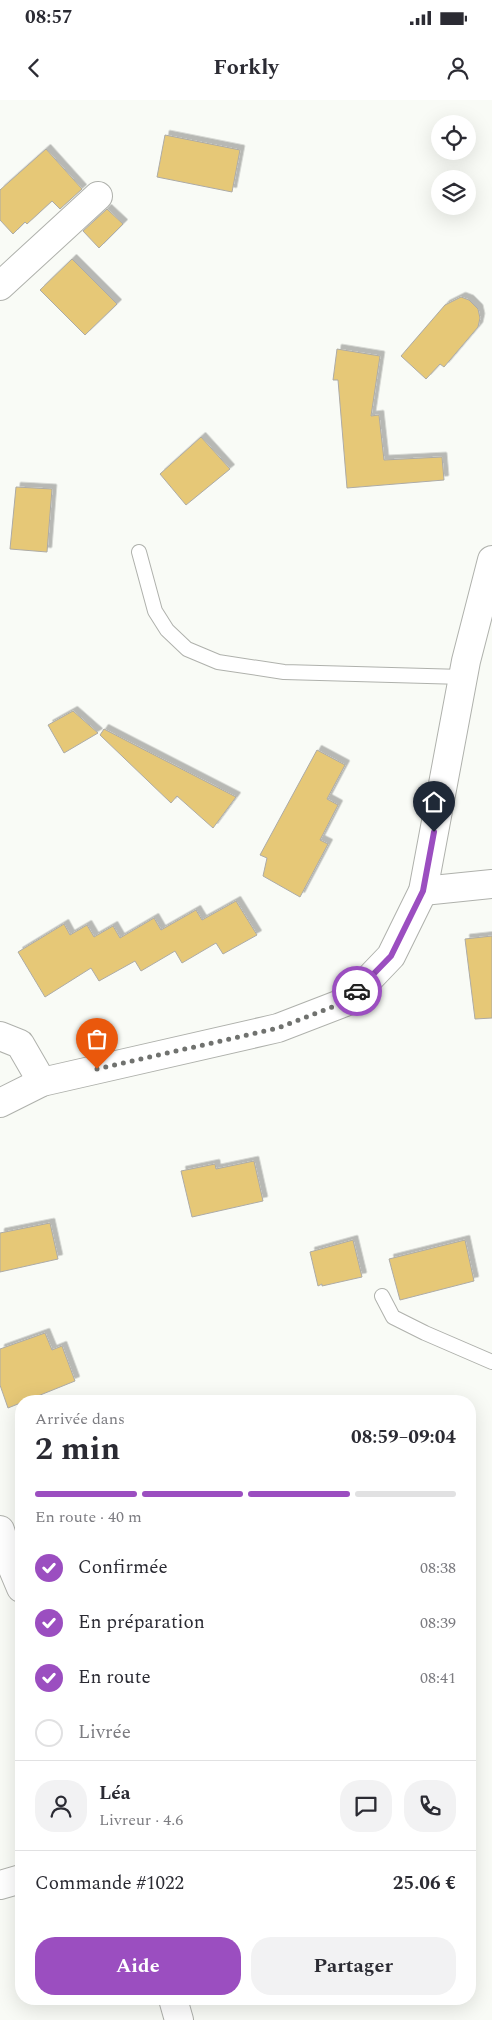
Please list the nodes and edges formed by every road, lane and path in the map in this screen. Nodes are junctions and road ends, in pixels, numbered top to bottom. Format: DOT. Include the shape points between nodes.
graph roads {
  1 [pos="98,196"];
  2 [pos="0,286"];
  3 [pos="139,552"];
  4 [pos="492,560"];
  5 [pos="463,678"];
  6 [pos="492,884"];
  7 [pos="423,891"];
  8 [pos="0,1036"];
  9 [pos="42,1082"];
  10 [pos="0,1103"];
  11 [pos="382,1296"];
  12 [pos="492,1362"];
  13 [pos="0,1530"];
  14 [pos="15,1574"];
  15 [pos="15,1881"];
  16 [pos="0,1885"];
  17 [pos="175,2005"];
  18 [pos="179,2020"];
  1 -- 2 [label="street"];
  3 -- 5 [label="lane" via="155,610 167,630 187,649 218,662 284,672"];
  4 -- 5 [label="street"];
  5 -- 7 [label="street"];
  6 -- 7 [label="street"];
  7 -- 9 [label="street" via="391,956 348,1001 278,1028"];
  8 -- 9 [label="street" via="20,1044"];
  9 -- 10 [label="street"];
  11 -- 12 [label="lane" via="393,1317"];
  13 -- 14 [label="street"];
  15 -- 16 [label="street"];
  17 -- 18 [label="street"];
}
